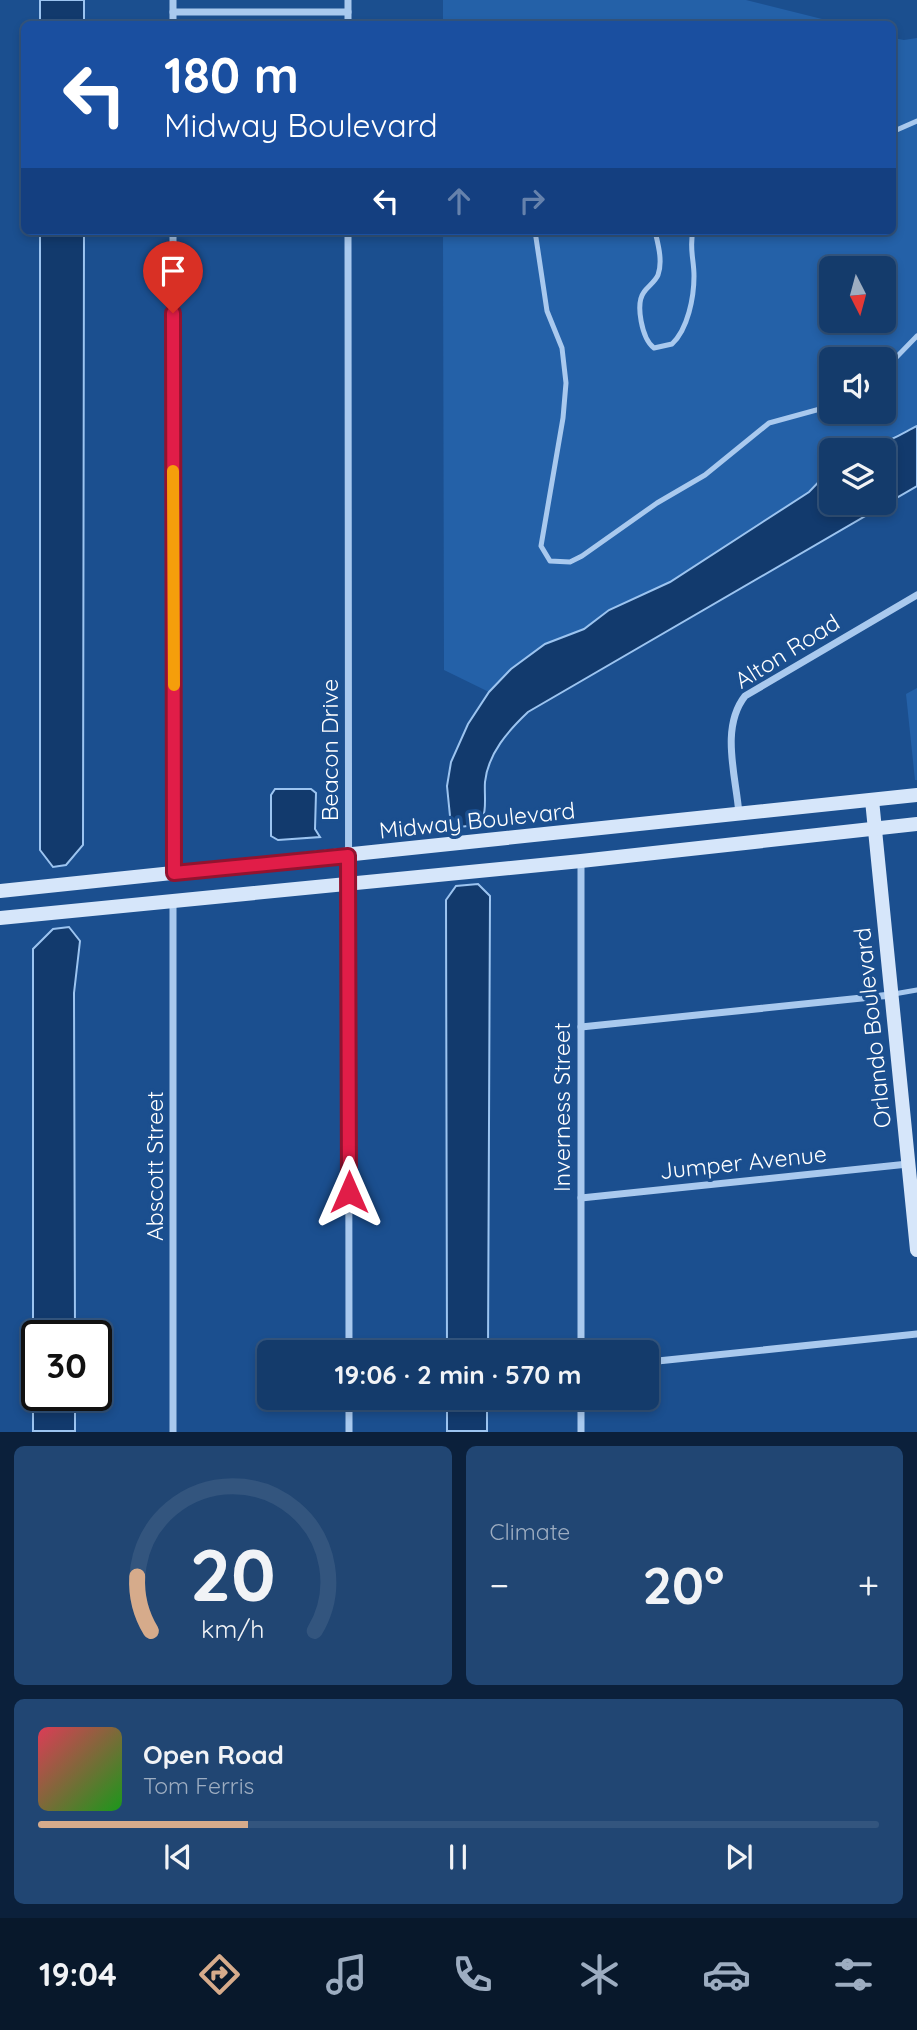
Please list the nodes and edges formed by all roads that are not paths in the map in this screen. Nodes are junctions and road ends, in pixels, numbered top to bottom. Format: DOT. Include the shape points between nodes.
graph roads {
  1 [pos="173,0"];
  2 [pos="348,0"];
  3 [pos="173,12"];
  4 [pos="348,12"];
  5 [pos="173,21"];
  6 [pos="348,21"];
  7 [pos="917,121"];
  8 [pos="896,130"];
  9 [pos="173,235"];
  10 [pos="348,235"];
  11 [pos="536,235"];
  12 [pos="655,235"];
  13 [pos="692,235"];
  14 [pos="917,336"];
  15 [pos="896,358"];
  16 [pos="819,409"];
  17 [pos="917,595"];
  18 [pos="917,795"];
  19 [pos="872,800"];
  20 [pos="739,815"];
  21 [pos="917,824"];
  22 [pos="874,829"];
  23 [pos="348,856"];
  24 [pos="582,861"];
  25 [pos="174,873"];
  26 [pos="348,884"];
  27 [pos="0,891"];
  28 [pos="173,901"];
  29 [pos="0,918"];
  30 [pos="917,990"];
  31 [pos="891,995"];
  32 [pos="581,1027"];
  33 [pos="908,1164"];
  34 [pos="581,1198"];
  35 [pos="917,1251"];
  36 [pos="917,1334"];
  37 [pos="349,1340"];
  38 [pos="581,1340"];
  39 [pos="659,1361"];
  40 [pos="349,1410"];
  41 [pos="581,1410"];
  42 [pos="173,1432"];
  43 [pos="349,1432"];
  44 [pos="581,1432"];
  1 -- 3 [label="street"];
  2 -- 4 [label="street"];
  3 -- 4 [label="street"];
  3 -- 5 [label="street"];
  4 -- 6 [label="street"];
  7 -- 8 [label="lane"];
  9 -- 25 [label="street"];
  10 -- 23 [label="street, Beacon Drive"];
  11 -- 16 [label="lane" via="547,311 566,372 563,418 541,547 550,561 570,562 582,556 705,475 769,423"];
  12 -- 13 [label="lane" via="660,265 642,293 640,307 645,334 654,348 672,344 685,326 694,275"];
  14 -- 15 [label="lane"];
  17 -- 20 [label="street, Alton Road" via="745,696 734,710 730,727"];
  18 -- 19 [label="street, Midway Boulevard"];
  19 -- 20 [label="street, Midway Boulevard"];
  19 -- 22 [label="street, Orlando Boulevard"];
  20 -- 23 [label="street, Midway Boulevard"];
  21 -- 22 [label="street"];
  22 -- 24 [label="street"];
  22 -- 31 [label="street, Orlando Boulevard"];
  23 -- 25 [label="street, Midway Boulevard"];
  23 -- 26 [label="street, Beacon Drive"];
  24 -- 26 [label="street"];
  24 -- 32 [label="street, Inverness Street"];
  25 -- 27 [label="street, Midway Boulevard"];
  26 -- 28 [label="street"];
  26 -- 37 [label="street, Beacon Drive"];
  28 -- 29 [label="street"];
  28 -- 42 [label="street, Abscott Street"];
  30 -- 31 [label="lane"];
  31 -- 32 [label="street"];
  31 -- 33 [label="street, Orlando Boulevard"];
  32 -- 34 [label="street, Inverness Street"];
  33 -- 34 [label="street, Jumper Avenue"];
  33 -- 35 [label="street, Orlando Boulevard"];
  34 -- 38 [label="street, Inverness Street"];
  36 -- 39 [label="street"];
  40 -- 43 [label="street"];
  41 -- 44 [label="street"];
}
